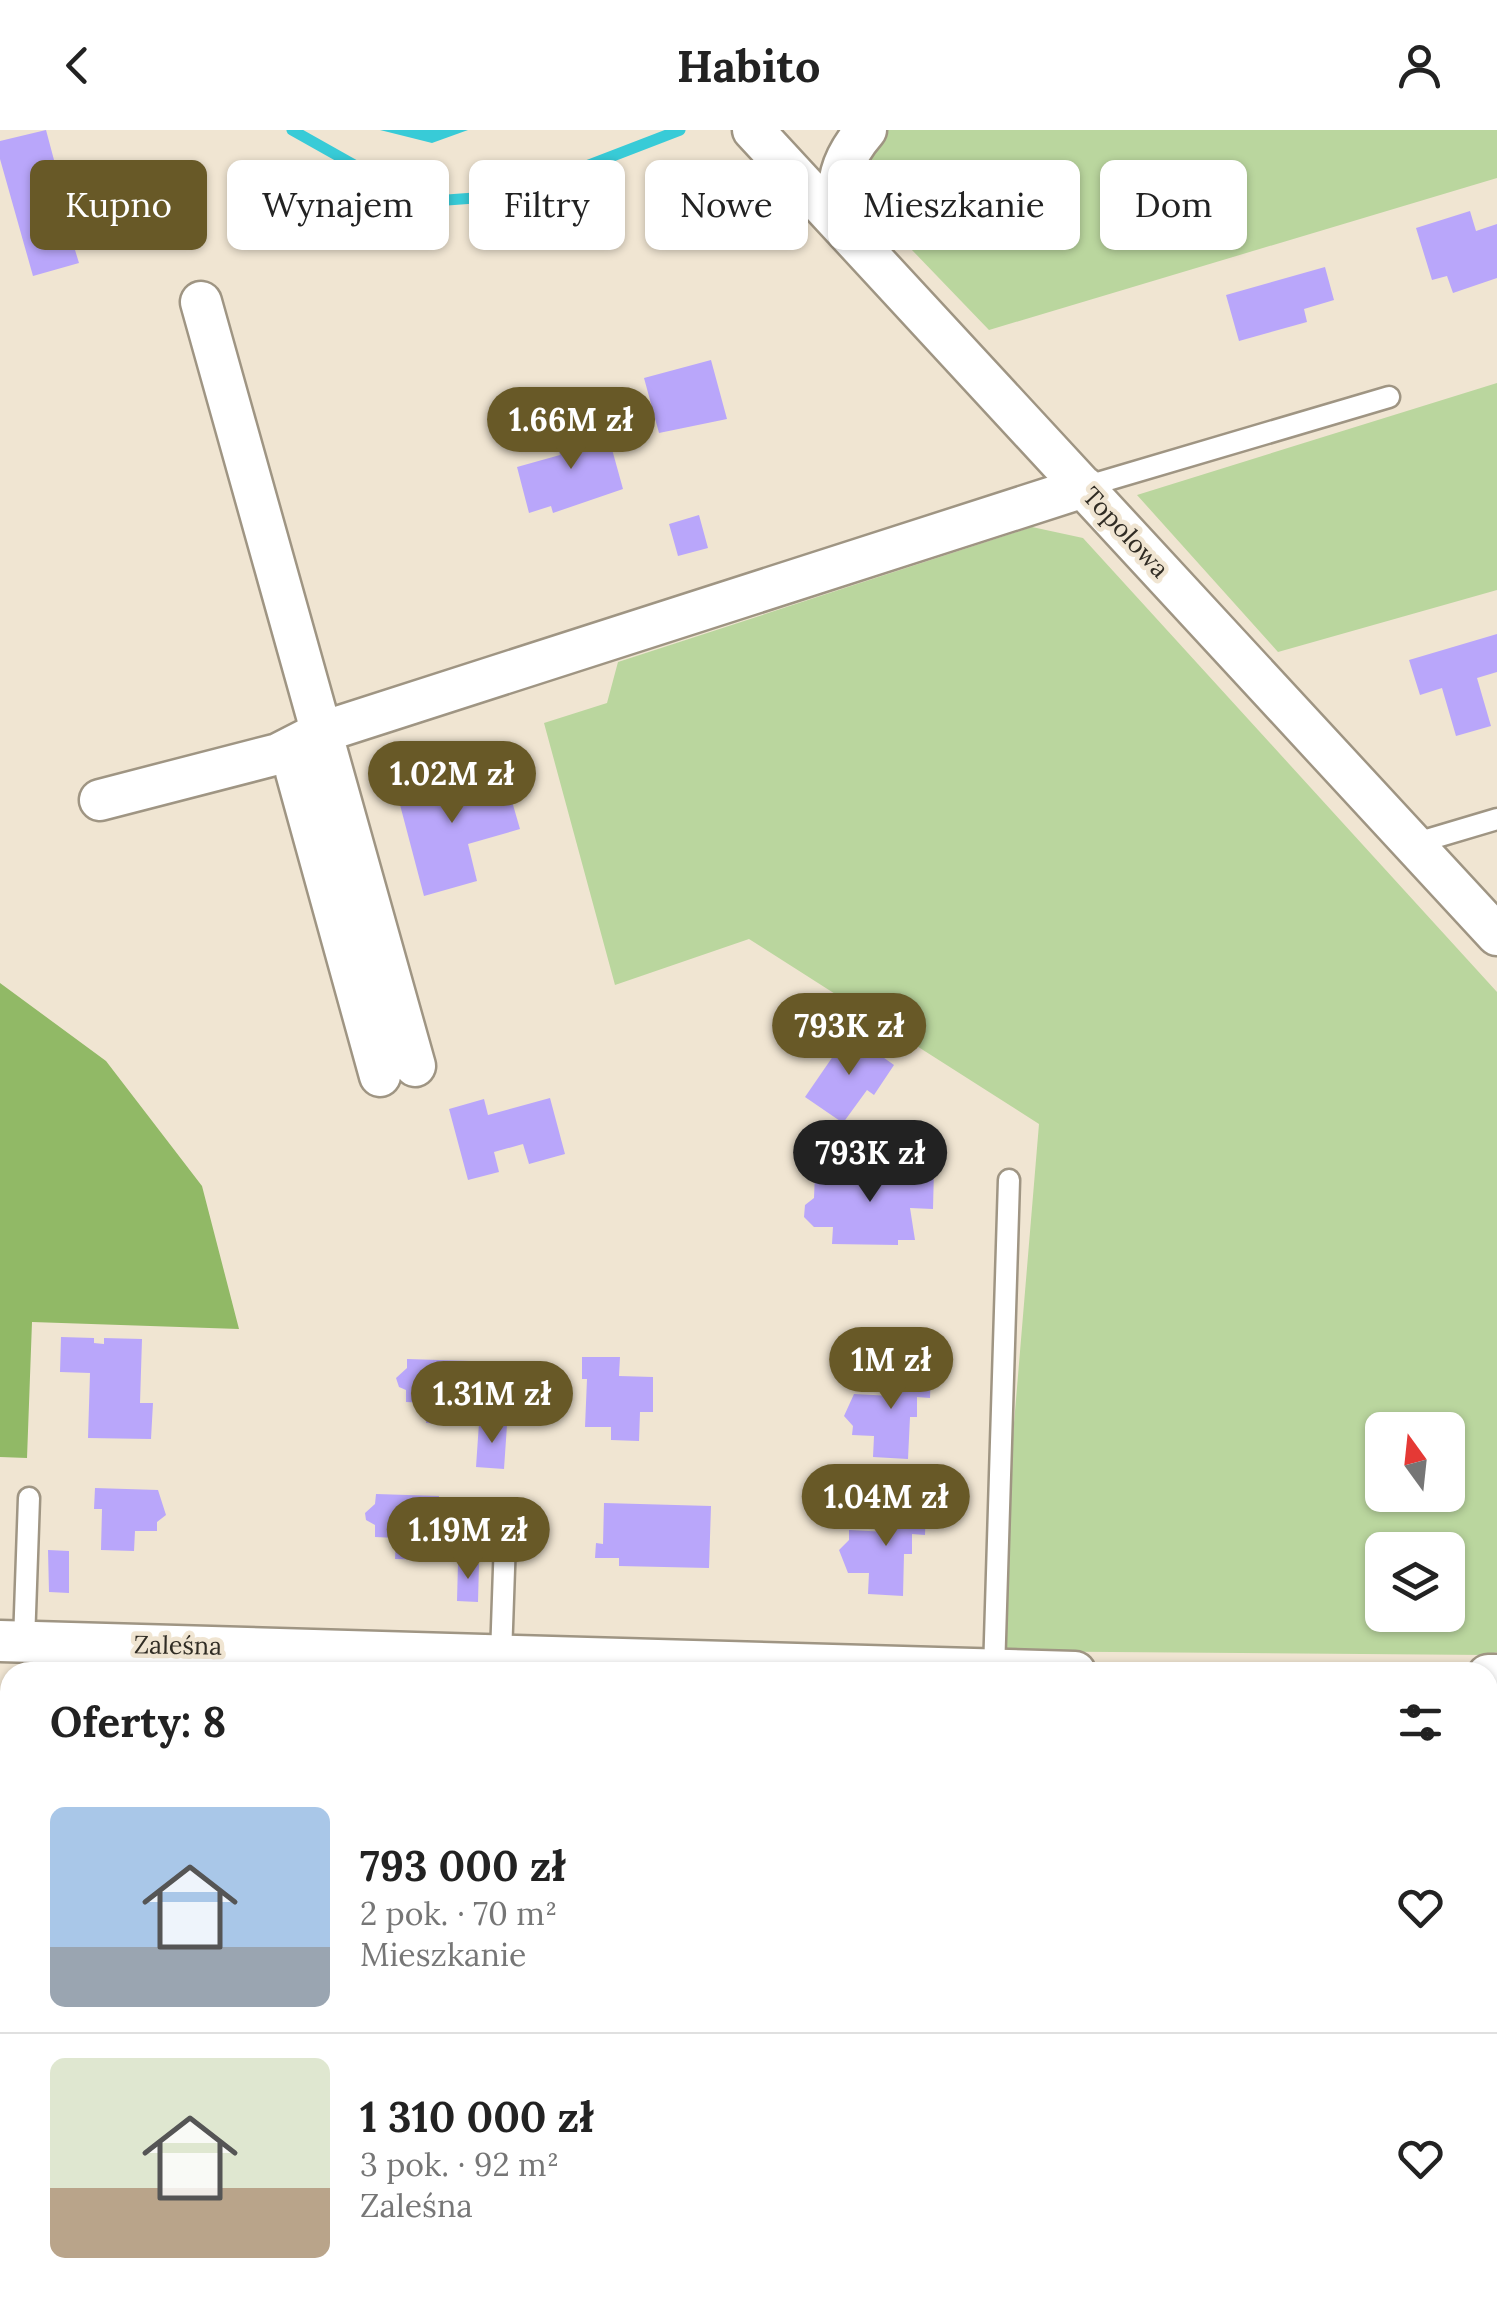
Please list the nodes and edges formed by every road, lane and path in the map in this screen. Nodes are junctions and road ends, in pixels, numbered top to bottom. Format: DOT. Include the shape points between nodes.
graph roads {
  1 [pos="753,130"];
  2 [pos="866,130"];
  3 [pos="844,160"];
  4 [pos="828,209"];
  5 [pos="866,250"];
  6 [pos="201,302"];
  7 [pos="1389,397"];
  8 [pos="1084,487"];
  9 [pos="318,733"];
  10 [pos="100,800"];
  11 [pos="1497,819"];
  12 [pos="1413,844"];
  13 [pos="1497,935"];
  14 [pos="397,1071"];
  15 [pos="1009,1180"];
  16 [pos="29,1498"];
  17 [pos="506,1511"];
  18 [pos="12,1641"];
  19 [pos="502,1656"];
  20 [pos="202,1659"];
  21 [pos="628,1662"];
  22 [pos="994,1662"];
  1 -- 4 [label="street, Topolowa"];
  2 -- 3 [label="street"];
  5 -- 8 [label="street, Topolowa"];
  6 -- 9 [label="street"];
  7 -- 8 [label="lane"];
  8 -- 9 [label="street"];
  8 -- 12 [label="street, Topolowa"];
  9 -- 10 [label="street" via="278,754"];
  9 -- 14 [label="street"];
  11 -- 12 [label="lane"];
  12 -- 13 [label="street, Topolowa"];
  15 -- 22 [label="lane"];
  16 -- 18 [label="lane"];
  17 -- 19 [label="lane"];
  18 -- 20 [label="street, Zaleśna"];
  19 -- 20 [label="street, Zaleśna"];
  19 -- 21 [label="street, Zaleśna"];
}
